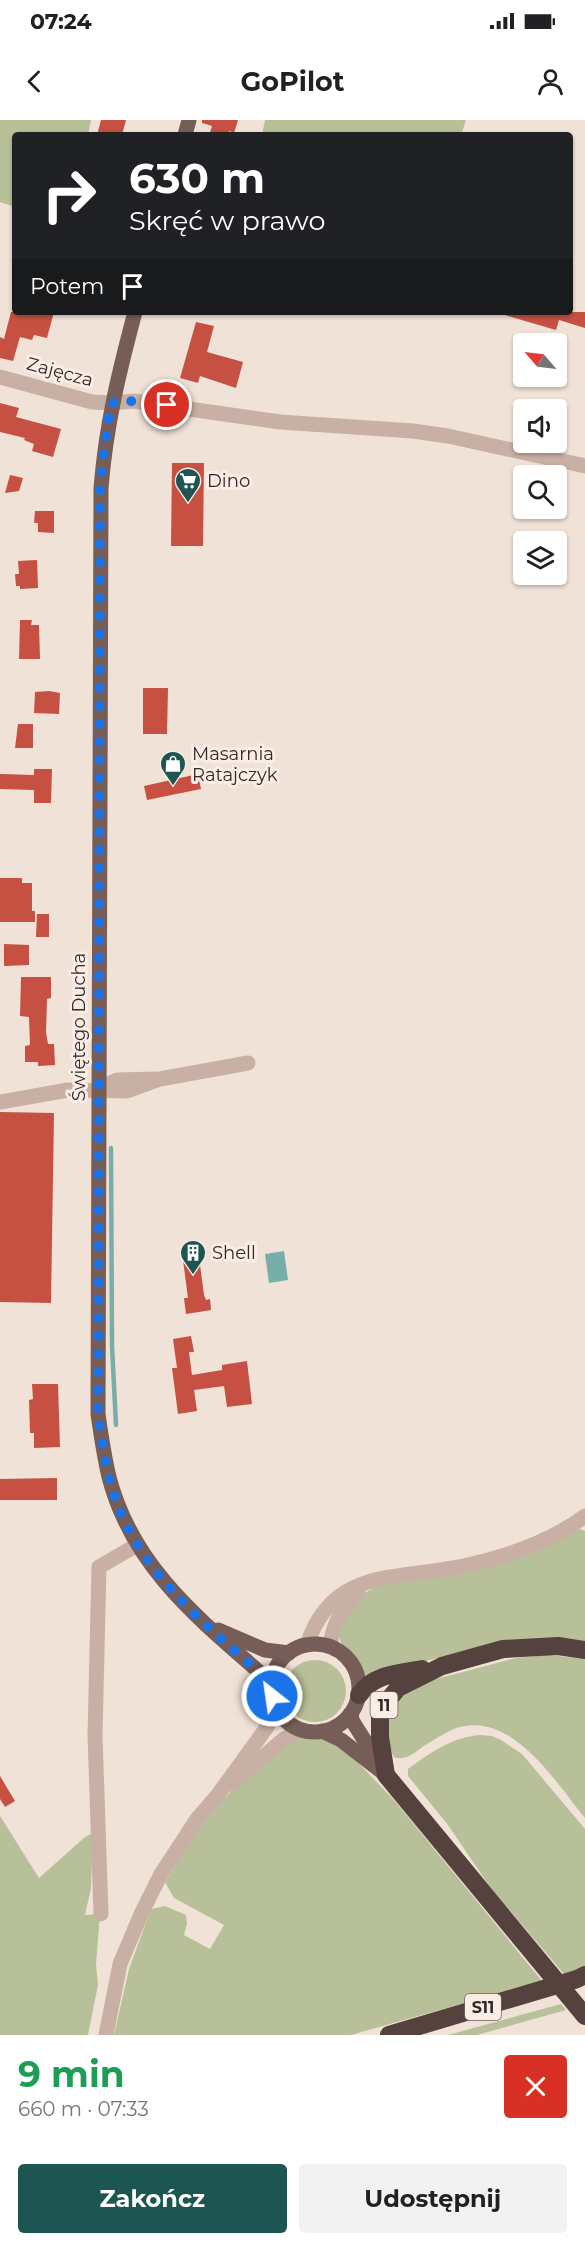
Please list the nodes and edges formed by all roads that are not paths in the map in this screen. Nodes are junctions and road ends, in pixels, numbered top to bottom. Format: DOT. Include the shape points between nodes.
graph roads {
  1 [pos="134,315"];
  2 [pos="0,376"];
  3 [pos="111,403"];
  4 [pos="585,466"];
  5 [pos="248,1063"];
  6 [pos="98,1089"];
  7 [pos="0,1102"];
  8 [pos="585,1516"];
  9 [pos="137,1545"];
  10 [pos="368,1581"];
  11 [pos="202,1622"];
  12 [pos="307,1645"];
  13 [pos="330,1646"];
  14 [pos="585,1650"];
  15 [pos="288,1653"];
  16 [pos="442,1666"];
  17 [pos="272,1683"];
  18 [pos="359,1695"];
  19 [pos="274,1702"];
  20 [pos="350,1714"];
  21 [pos="300,1729"];
  22 [pos="322,1731"];
  23 [pos="386,1775"];
  24 [pos="217,1796"];
  25 [pos="101,1914"];
  26 [pos="581,1977"];
  27 [pos="585,2016"];
  28 [pos="106,2035"];
  29 [pos="389,2035"];
  1 -- 3 [label="main road, Świętego Ducha"];
  2 -- 3 [label="street, Zajęcza" via="92,402"];
  3 -- 4 [label="street, Zajęcza" via="134,401 280,422 413,431"];
  3 -- 6 [label="main road, Świętego Ducha" via="100,488"];
  5 -- 6 [label="street" via="160,1079 126,1091"];
  6 -- 7 [label="street"];
  6 -- 9 [label="main road, Świętego Ducha" via="98,1414 109,1479"];
  8 -- 10 [label="street" via="539,1542 505,1555"];
  9 -- 11 [label="main road, Świętego Ducha" via="156,1573"];
  9 -- 25 [label="street" via="99,1568 95,1736"];
  10 -- 12 [label="street" via="328,1605 312,1626"];
  10 -- 13 [label="street" via="338,1616"];
  11 -- 15 [label="main road, Świętego Ducha" via="245,1643"];
  11 -- 17 [label="main road, Świętego Ducha"];
  12 -- 13 [label="main road"];
  12 -- 15 [label="main road"];
  13 -- 18 [label="main road" via="350,1660 359,1682"];
  14 -- 16 [label="highway, 11" via="558,1646 502,1649"];
  15 -- 17 [label="main road" via="274,1672"];
  16 -- 18 [label="highway, 11" via="383,1677 365,1686"];
  16 -- 23 [label="highway, 11" via="398,1688 386,1702 380,1727"];
  17 -- 19 [label="main road"];
  18 -- 20 [label="main road"];
  19 -- 21 [label="main road" via="284,1718"];
  19 -- 24 [label="street" via="267,1727"];
  20 -- 22 [label="main road" via="333,1728"];
  20 -- 23 [label="main road"];
  21 -- 22 [label="main road"];
  21 -- 24 [label="street" via="284,1738"];
  22 -- 23 [label="main road" via="341,1740"];
  23 -- 27 [label="highway, bridge"];
  24 -- 28 [label="street" via="181,1841 142,1912 120,1964"];
  26 -- 29 [label="highway, S11"];
}
